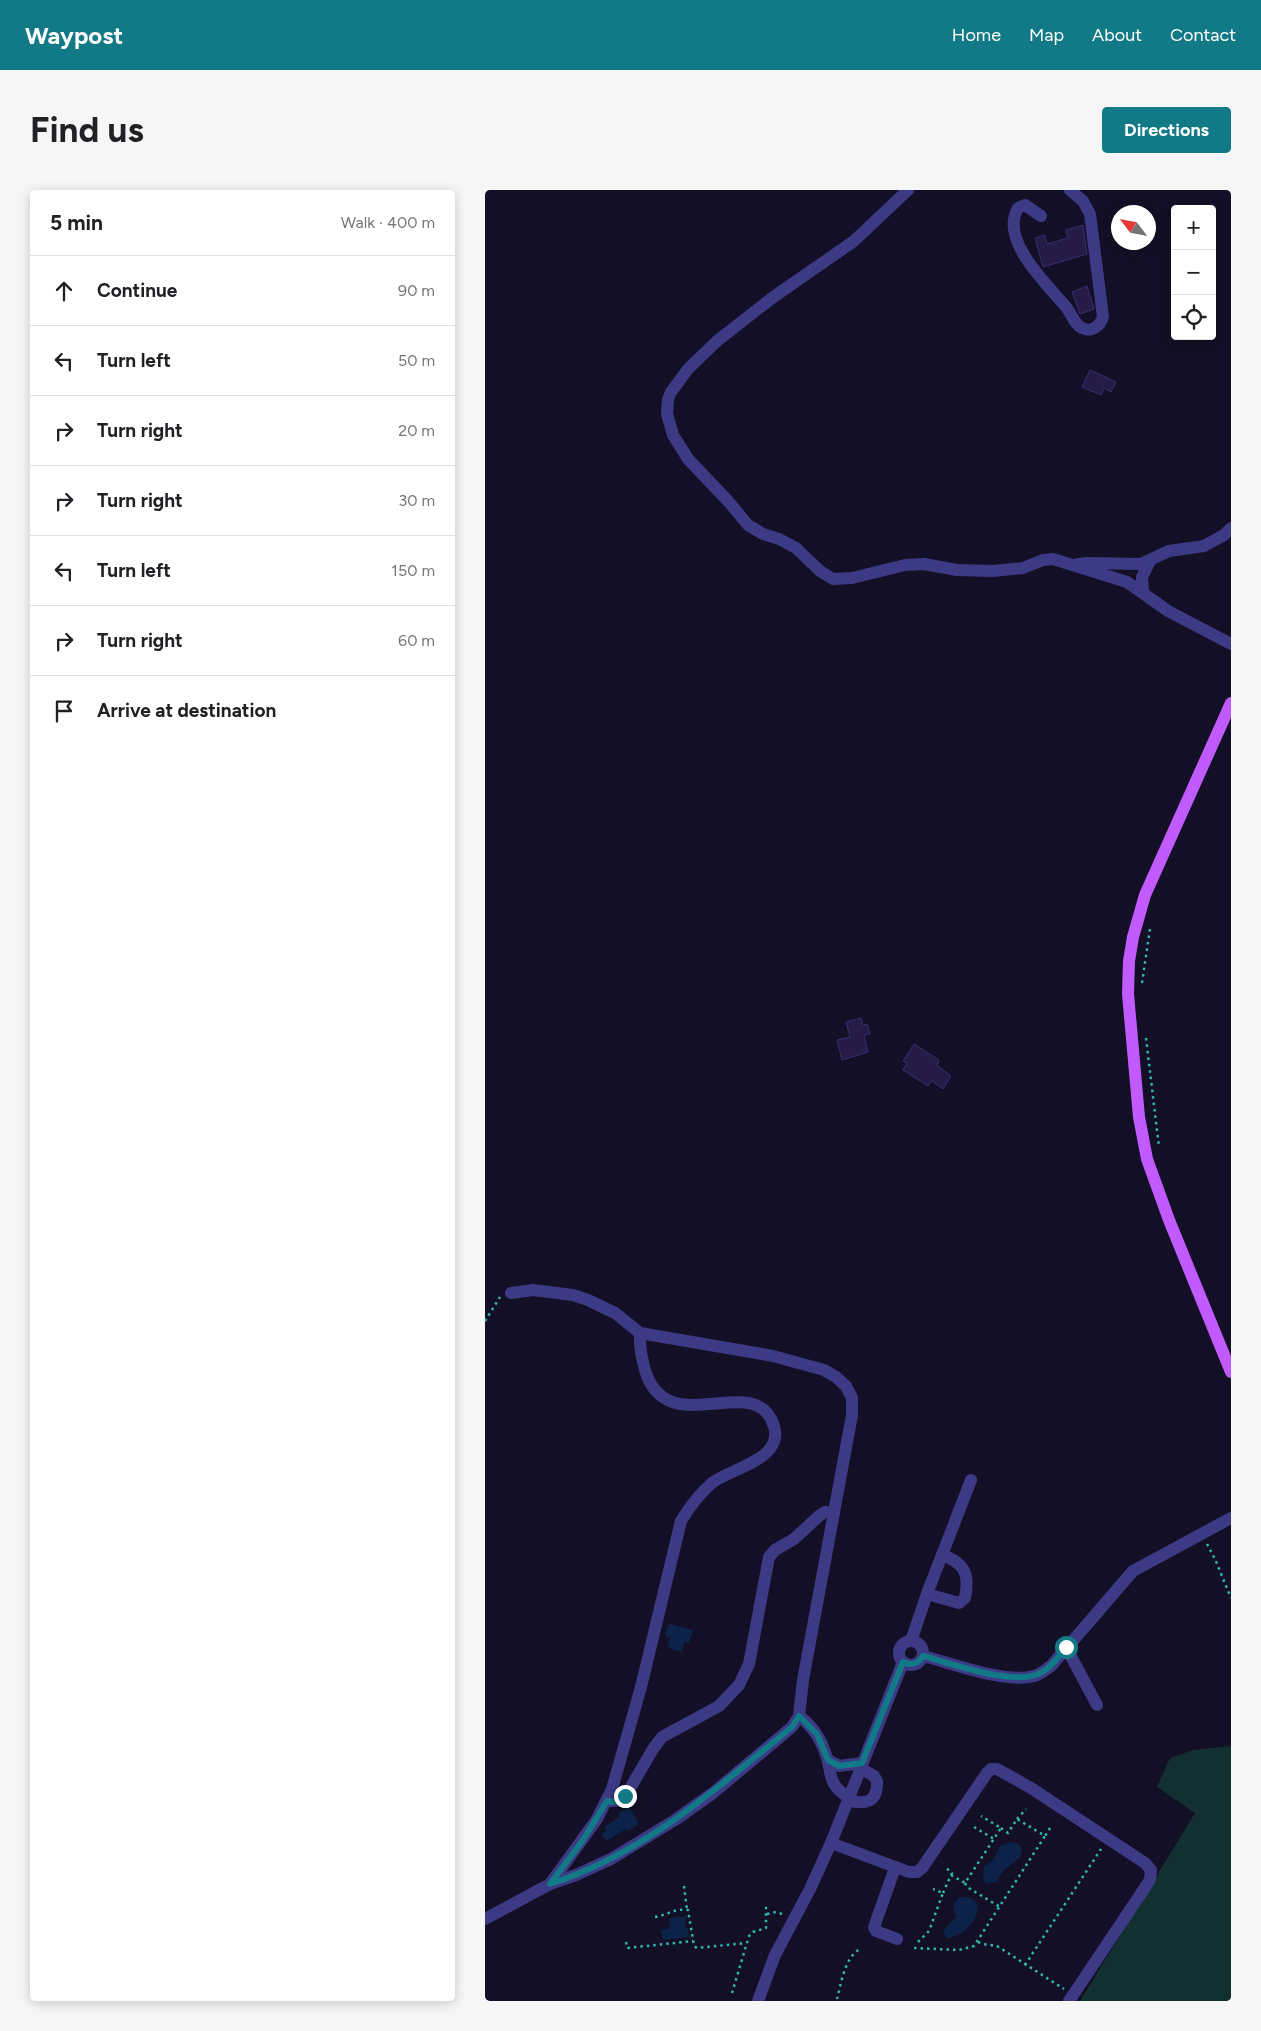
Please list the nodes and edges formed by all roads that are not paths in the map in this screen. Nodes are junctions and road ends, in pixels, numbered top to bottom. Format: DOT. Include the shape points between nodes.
graph roads {
  1 [pos="908,190"];
  2 [pos="1070,190"];
  3 [pos="1041,216"];
  4 [pos="1231,528"];
  5 [pos="1150,561"];
  6 [pos="1074,565"];
  7 [pos="1143,593"];
  8 [pos="1231,644"];
  9 [pos="1231,704"];
  10 [pos="511,1293"];
  11 [pos="640,1333"];
  12 [pos="1231,1372"];
  13 [pos="971,1480"];
  14 [pos="833,1513"];
  15 [pos="1231,1518"];
  16 [pos="942,1555"];
  17 [pos="927,1594"];
  18 [pos="911,1641"];
  19 [pos="1066,1647"];
  20 [pos="923,1656"];
  21 [pos="903,1662"];
  22 [pos="1097,1705"];
  23 [pos="799,1716"];
  24 [pos="828,1760"];
  25 [pos="861,1765"];
  26 [pos="848,1799"];
  27 [pos="607,1801"];
  28 [pos="831,1843"];
  29 [pos="895,1868"];
  30 [pos="550,1884"];
  31 [pos="485,1919"];
  32 [pos="897,1940"];
  33 [pos="1069,1997"];
  34 [pos="759,2001"];
  1 -- 6 [label="street" via="855,241 772,298 717,341 688,369 668,399 667,414 673,435 688,459 748,525 788,542 833,579 852,578 910,564 980,571 1023,568 1048,559"];
  2 -- 3 [label="street" via="1085,204 1092,224 1102,308 1101,321 1093,329 1079,326 1021,248 1013,224 1017,208 1025,205"];
  4 -- 5 [label="street" via="1204,546 1169,551"];
  5 -- 6 [label="street" via="1136,565 1112,562"];
  5 -- 7 [label="street" via="1142,577"];
  6 -- 7 [label="street" via="1127,582"];
  7 -- 8 [label="street" via="1168,611"];
  9 -- 12 [label="main road" via="1145,895 1133,937 1128,985 1136,1088 1147,1159"];
  10 -- 11 [label="street" via="533,1290 573,1295 615,1313"];
  11 -- 14 [label="street" via="773,1356 823,1370 841,1380 853,1405"];
  11 -- 27 [label="street" via="647,1377 659,1396 683,1405 738,1402 755,1406 766,1413 773,1424 775,1436 765,1455 712,1483 681,1521 629,1734"];
  13 -- 16 [label="street"];
  14 -- 23 [label="street"];
  14 -- 27 [label="street" via="825,1512 819,1516 769,1557 749,1664 735,1691 719,1706 662,1737 625,1796 617,1802"];
  15 -- 19 [label="street" via="1133,1571"];
  16 -- 17 [label="street"];
  16 -- 17 [label="street" via="962,1566 966,1577 965,1598 962,1602 953,1602"];
  17 -- 18 [label="street"];
  18 -- 20 [label="street" via="921,1645"];
  18 -- 21 [label="street" via="900,1649"];
  19 -- 20 [label="street" via="1044,1672 1018,1678"];
  19 -- 22 [label="street"];
  20 -- 21 [label="street" via="915,1664"];
  21 -- 25 [label="street"];
  23 -- 24 [label="street" via="817,1734"];
  23 -- 30 [label="street" via="792,1727 693,1809 611,1859"];
  24 -- 25 [label="street" via="839,1766"];
  24 -- 26 [label="street" via="832,1781"];
  25 -- 26 [label="street"];
  25 -- 26 [label="street" via="877,1782 875,1793 862,1804"];
  26 -- 28 [label="street"];
  27 -- 30 [label="street"];
  28 -- 29 [label="street"];
  28 -- 34 [label="street" via="775,1955"];
  29 -- 32 [label="street" via="874,1928"];
  29 -- 33 [label="street" via="913,1873 920,1871 984,1777 994,1769 1001,1769 1145,1864 1151,1870 1150,1880"];
  30 -- 31 [label="street"];
}
